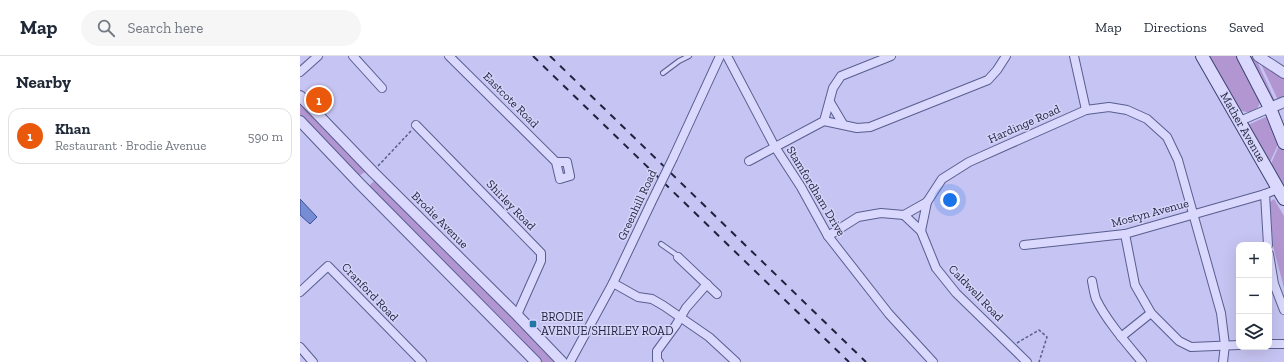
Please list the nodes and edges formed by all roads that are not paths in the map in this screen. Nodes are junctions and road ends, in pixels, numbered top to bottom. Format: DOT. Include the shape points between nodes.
graph roads {
  1 [pos="318,56"];
  2 [pos="353,56"];
  3 [pos="449,56"];
  4 [pos="689,56"];
  5 [pos="720,56"];
  6 [pos="727,56"];
  7 [pos="891,56"];
  8 [pos="1074,56"];
  9 [pos="1202,56"];
  10 [pos="1244,56"];
  11 [pos="1258,56"];
  12 [pos="1005,57"];
  13 [pos="300,72"];
  14 [pos="662,73"];
  15 [pos="1284,73"];
  16 [pos="382,88"];
  17 [pos="300,96"];
  18 [pos="830,102"];
  19 [pos="1284,102"];
  20 [pos="1270,108"];
  21 [pos="1086,110"];
  22 [pos="300,121"];
  23 [pos="824,121"];
  24 [pos="1240,121"];
  25 [pos="843,124"];
  26 [pos="416,125"];
  27 [pos="1284,143"];
  28 [pos="775,147"];
  29 [pos="749,161"];
  30 [pos="556,162"];
  31 [pos="373,172"];
  32 [pos="360,184"];
  33 [pos="1265,194"];
  34 [pos="1281,194"];
  35 [pos="927,202"];
  36 [pos="1194,214"];
  37 [pos="904,215"];
  38 [pos="921,231"];
  39 [pos="1125,234"];
  40 [pos="828,236"];
  41 [pos="1268,242"];
  42 [pos="661,244"];
  43 [pos="1024,245"];
  44 [pos="678,257"];
  45 [pos="1272,272"];
  46 [pos="1092,281"];
  47 [pos="613,284"];
  48 [pos="707,284"];
  49 [pos="300,292"];
  50 [pos="717,294"];
  51 [pos="1284,310"];
  52 [pos="1151,312"];
  53 [pos="517,315"];
  54 [pos="681,318"];
  55 [pos="1121,337"];
  56 [pos="1272,344"];
  57 [pos="1284,344"];
  58 [pos="1225,345"];
  59 [pos="1236,345"];
  60 [pos="300,347"];
  61 [pos="1022,360"];
  62 [pos="314,362"];
  63 [pos="422,362"];
  64 [pos="536,362"];
  65 [pos="562,362"];
  66 [pos="570,362"];
  67 [pos="659,362"];
  68 [pos="736,362"];
  69 [pos="933,362"];
  70 [pos="1142,362"];
  71 [pos="1223,362"];
  1 -- 13 [label="street"];
  2 -- 16 [label="street"];
  3 -- 30 [label="street, Eastcote Road"];
  4 -- 14 [label="lane"];
  5 -- 47 [label="street, Greenhill Road, bridge"];
  6 -- 28 [label="street, Stamfordham Drive"];
  7 -- 18 [label="street" via="841,76 833,88"];
  8 -- 21 [label="street"];
  9 -- 24 [label="main road, Mather Avenue"];
  10 -- 20 [label="main road"];
  11 -- 15 [label="street"];
  12 -- 25 [label="street" via="988,80 870,127 858,128"];
  17 -- 31 [label="street, Brodie Avenue"];
  18 -- 23 [label="street"];
  18 -- 25 [label="street"];
  19 -- 20 [label="street"];
  20 -- 24 [label="street"];
  20 -- 27 [label="main road"];
  21 -- 35 [label="street, Hardinge Road" via="969,162 942,179"];
  21 -- 36 [label="street, Hardinge Road" via="1127,110 1147,119 1167,137 1178,160"];
  22 -- 32 [label="street"];
  23 -- 25 [label="street"];
  23 -- 28 [label="street"];
  24 -- 34 [label="main road, Mather Avenue"];
  26 -- 53 [label="street, Shirley Road" via="541,253 541,261"];
  28 -- 29 [label="street"];
  28 -- 40 [label="street, Stamfordham Drive"];
  31 -- 32 [label="street"];
  31 -- 53 [label="street, Brodie Avenue"];
  32 -- 64 [label="street"];
  33 -- 34 [label="street, Mostyn Avenue"];
  33 -- 36 [label="street, Mostyn Avenue"];
  33 -- 41 [label="street"];
  35 -- 37 [label="street, Hardinge Road"];
  35 -- 38 [label="street"];
  36 -- 39 [label="street, Mostyn Avenue"];
  36 -- 58 [label="street, Hardinge Road" via="1221,313"];
  37 -- 38 [label="street, Caldwell Road"];
  37 -- 40 [label="street" via="881,213 858,217"];
  38 -- 61 [label="street, Caldwell Road" via="936,268"];
  39 -- 43 [label="street, Mostyn Avenue"];
  39 -- 52 [label="street" via="1135,285"];
  40 -- 69 [label="street, Stamfordham Drive" via="889,314"];
  42 -- 44 [label="lane"];
  44 -- 48 [label="street"];
  45 -- 51 [label="street"];
  46 -- 55 [label="street" via="1096,299"];
  47 -- 54 [label="street" via="638,296 652,299"];
  47 -- 66 [label="street, Greenhill Road"];
  48 -- 50 [label="street"];
  48 -- 54 [label="street" via="686,308"];
  49 -- 63 [label="street, Cranford Road" via="328,266"];
  52 -- 55 [label="street"];
  52 -- 58 [label="street" via="1180,341 1191,347"];
  53 -- 65 [label="street, Brodie Avenue"];
  54 -- 67 [label="street" via="657,351"];
  54 -- 68 [label="street" via="709,337"];
  55 -- 70 [label="street"];
  56 -- 57 [label="street"];
  58 -- 59 [label="street"];
  58 -- 71 [label="street, Hardinge Road"];
  60 -- 62 [label="street"];
}
